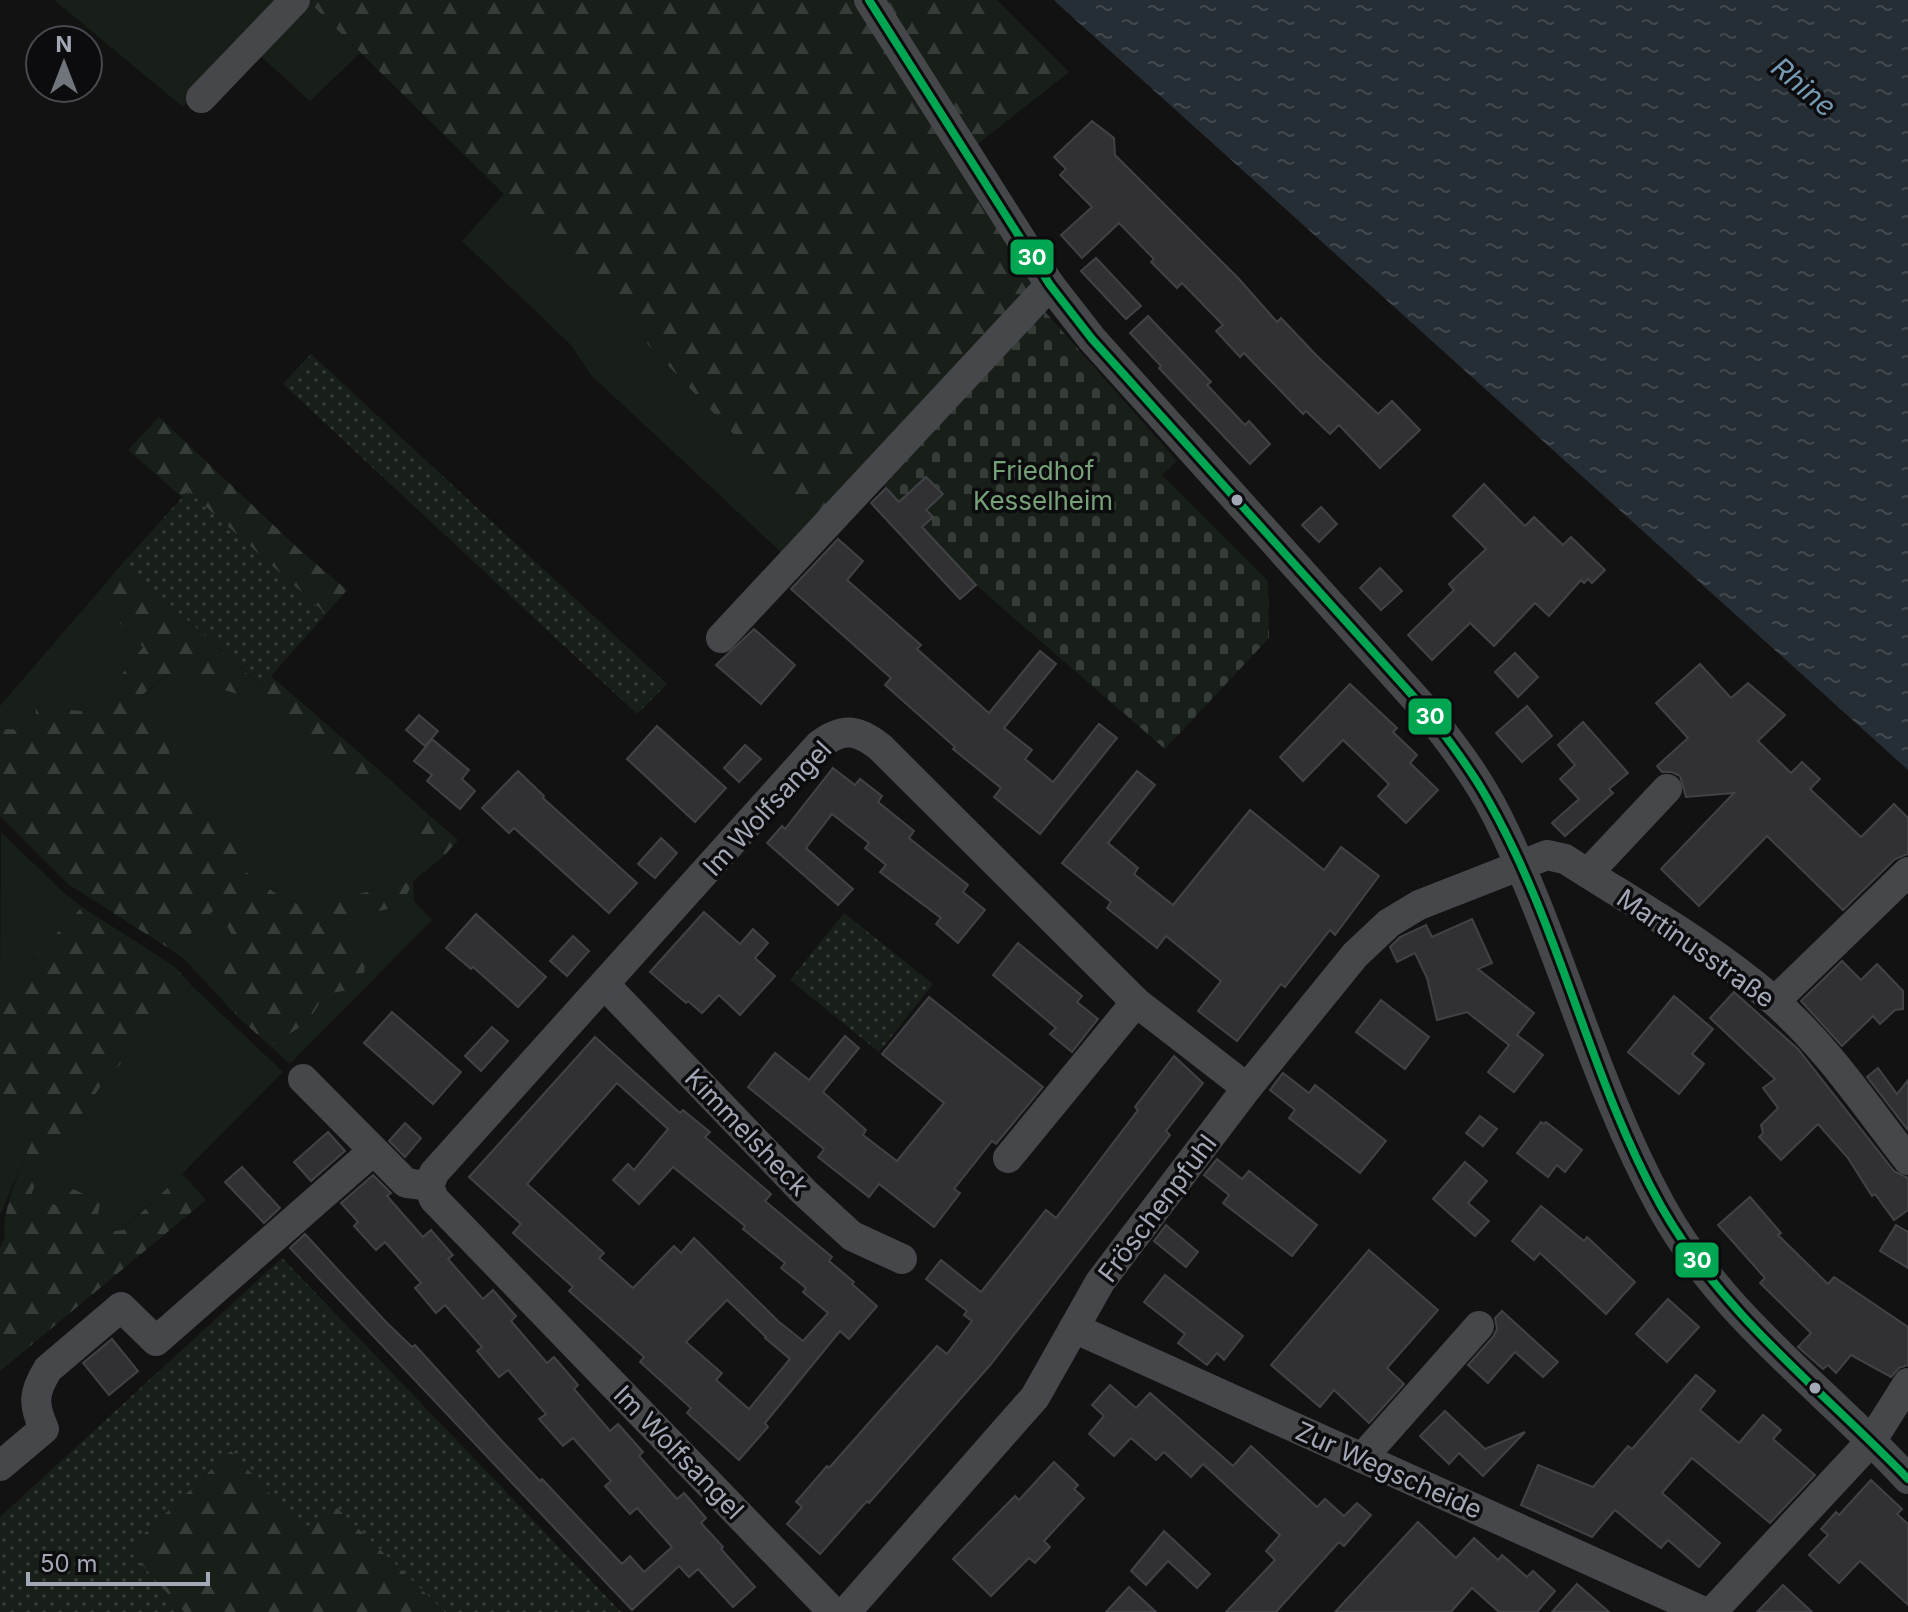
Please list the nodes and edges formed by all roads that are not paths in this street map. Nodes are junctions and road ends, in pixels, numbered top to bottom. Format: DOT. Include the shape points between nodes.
graph roads {
  1 [pos="295,0"];
  2 [pos="869,0"];
  3 [pos="201,98"];
  4 [pos="1050,285"];
  5 [pos="721,638"];
  6 [pos="1667,789"];
  7 [pos="1519,864"];
  8 [pos="1908,872"];
  9 [pos="1588,873"];
  10 [pos="605,985"];
  11 [pos="1775,1001"];
  12 [pos="1136,1002"];
  13 [pos="303,1079"];
  14 [pos="1247,1088"];
  15 [pos="373,1151"];
  16 [pos="1008,1158"];
  17 [pos="1908,1160"];
  18 [pos="429,1186"];
  19 [pos="902,1259"];
  20 [pos="1479,1326"];
  21 [pos="1074,1328"];
  22 [pos="1908,1383"];
  23 [pos="1872,1440"];
  24 [pos="1362,1458"];
  25 [pos="0,1466"];
  26 [pos="1908,1479"];
  27 [pos="833,1612"];
  28 [pos="846,1612"];
  29 [pos="1704,1612"];
  30 [pos="1712,1612"];
  1 -- 3 [label="street"];
  2 -- 4 [label="street"];
  4 -- 5 [label="street"];
  4 -- 7 [label="street" via="1102,350 1422,706 1464,759"];
  6 -- 9 [label="street"];
  7 -- 9 [label="street, Martinusstraße" via="1547,855"];
  7 -- 14 [label="street, Fröschenpfuhl" via="1389,923 1355,955"];
  7 -- 23 [label="street" via="1629,1145 1663,1209 1748,1324"];
  8 -- 11 [label="street"];
  9 -- 11 [label="street, Martinusstraße"];
  10 -- 12 [label="street, Im Wolfsangel" via="819,745 848,731 865,735 880,747"];
  10 -- 18 [label="street, Im Wolfsangel" via="434,1173"];
  10 -- 19 [label="street, Kimmelsheck" via="813,1201 852,1236"];
  11 -- 17 [label="street, Martinusstraße" via="1834,1065"];
  12 -- 14 [label="street, Im Wolfsangel"];
  12 -- 16 [label="street"];
  13 -- 15 [label="street"];
  14 -- 21 [label="street, Fröschenpfuhl" via="1100,1282"];
  15 -- 18 [label="street" via="406,1183"];
  15 -- 25 [label="street" via="156,1341 121,1307 48,1369 34,1407 44,1429"];
  18 -- 27 [label="street, Im Wolfsangel" via="434,1199"];
  20 -- 24 [label="street"];
  21 -- 24 [label="street, Zur Wegscheide"];
  21 -- 28 [label="street, Fröschenpfuhl" via="1035,1397"];
  22 -- 23 [label="street"];
  23 -- 26 [label="street"];
  23 -- 30 [label="street"];
  24 -- 29 [label="street, Zur Wegscheide"];
}
